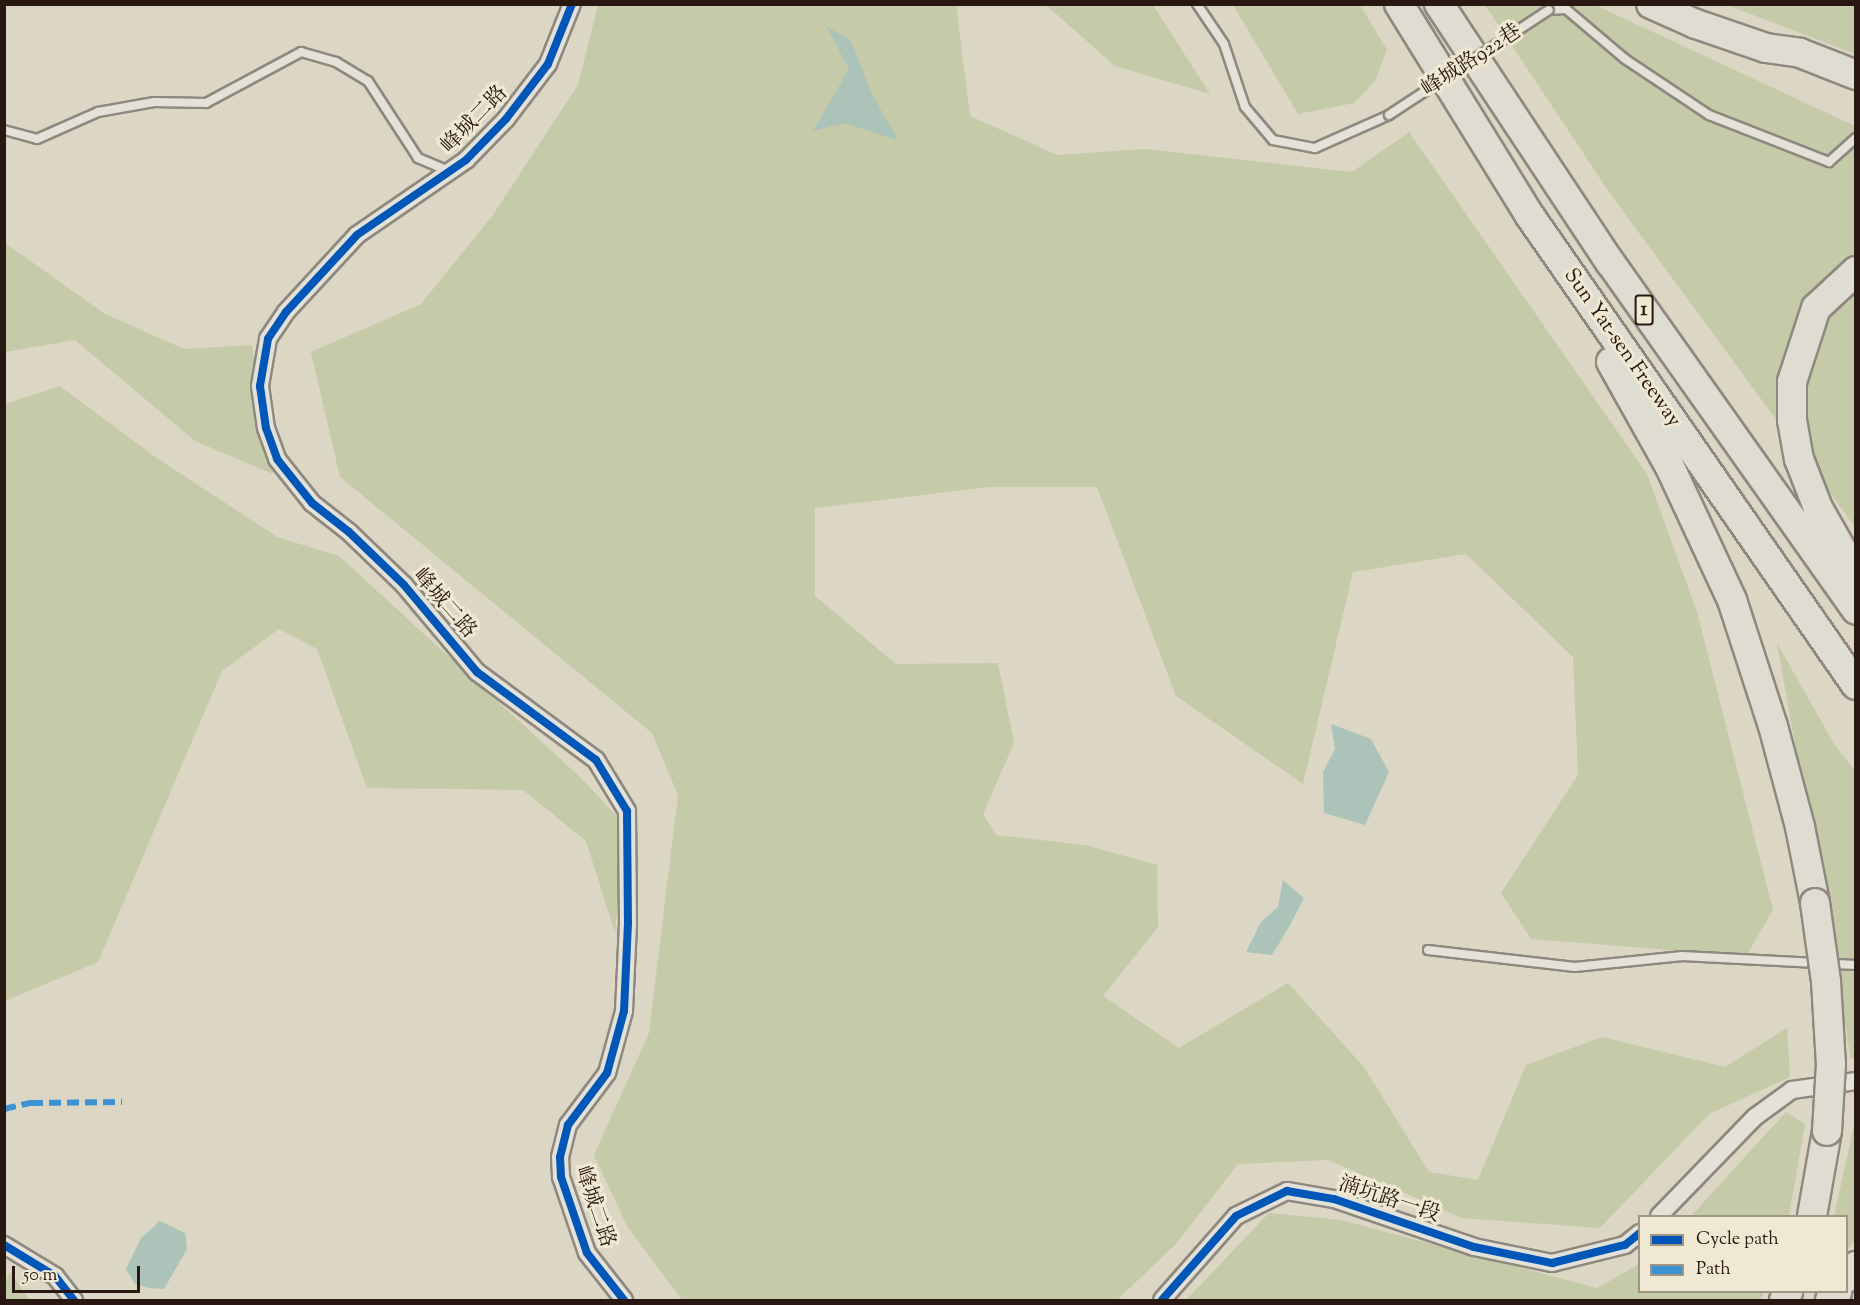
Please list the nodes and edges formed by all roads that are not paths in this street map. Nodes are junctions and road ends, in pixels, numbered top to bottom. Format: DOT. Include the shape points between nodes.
graph roads {
  1 [pos="572,4"];
  2 [pos="1197,4"];
  3 [pos="1399,4"];
  4 [pos="1439,4"];
  5 [pos="1651,4"];
  6 [pos="1766,48"];
  7 [pos="1856,75"];
  8 [pos="1856,95"];
  9 [pos="4,130"];
  10 [pos="1854,141"];
  11 [pos="449,171"];
  12 [pos="1530,216"];
  13 [pos="1856,272"];
  14 [pos="1856,575"];
  15 [pos="1856,610"];
  16 [pos="1856,686"];
  17 [pos="1428,950"];
  18 [pos="1856,965"];
  19 [pos="1856,1081"];
  20 [pos="1660,1215"];
  21 [pos="1812,1215"];
  22 [pos="1638,1235"];
  23 [pos="4,1245"];
  24 [pos="74,1300"];
  25 [pos="624,1300"];
  26 [pos="1162,1300"];
  1 -- 11 [label="street, 峰城二路" via="548,64 506,119"];
  2 -- 10 [label="lane, 峰城路922巷, bridge" via="1224,44 1245,107 1273,140 1315,148 1389,115 1549,10 1566,9 1625,59 1709,115 1829,162"];
  3 -- 12 [label="highway, Sun Yat-sen Freeway / 1"];
  4 -- 15 [label="highway, Sun Yat-sen Freeway / 1" via="1610,262"];
  5 -- 6 [label="highway"];
  6 -- 7 [label="highway" via="1800,53"];
  6 -- 8 [label="highway" via="1794,68"];
  9 -- 11 [label="lane" via="37,139 98,112 154,102 206,103 301,52 336,62 368,81 418,158"];
  11 -- 25 [label="street, 峰城二路" via="357,235 286,312 268,339 260,386 266,428 277,459 312,503 404,585 477,672 596,760 627,812 624,1011 607,1073 568,1125 560,1157 561,1177 587,1253"];
  12 -- 16 [label="highway, Sun Yat-sen Freeway / 1"];
  12 -- 21 [label="highway, bridge" via="1670,467 1732,600 1773,726 1800,827 1826,981 1831,1064 1827,1131"];
  13 -- 14 [label="highway" via="1816,308 1802,343 1792,391 1799,459 1818,508"];
  17 -- 18 [label="lane" via="1575,967 1682,956"];
  19 -- 20 [label="street" via="1792,1090 1755,1117"];
  22 -- 26 [label="street, 湳坑路一段" via="1625,1245 1552,1263 1474,1247 1334,1199 1287,1191 1236,1216"];
  23 -- 24 [label="street" via="55,1276"];
}
